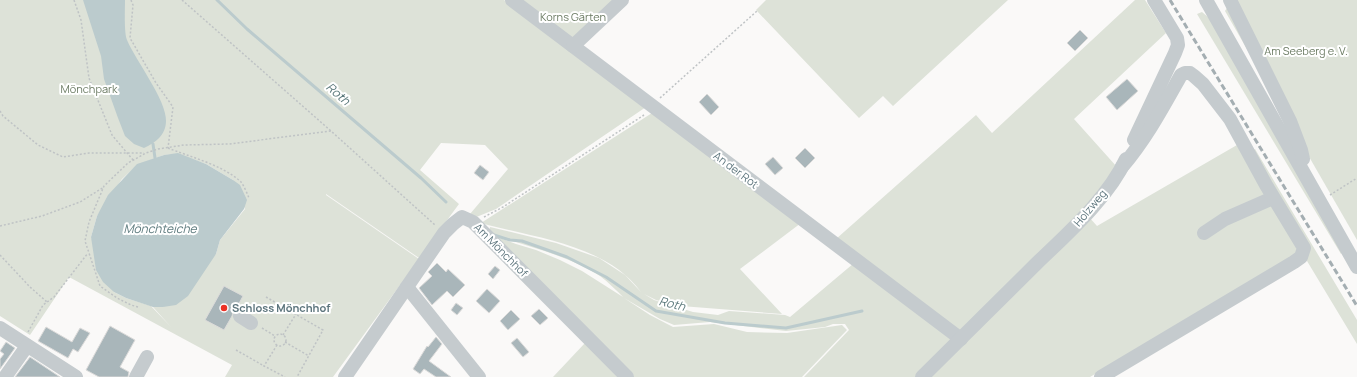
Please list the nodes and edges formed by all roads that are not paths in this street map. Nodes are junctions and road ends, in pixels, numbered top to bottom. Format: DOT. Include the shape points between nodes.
graph roads {
  1 [pos="512,0"];
  2 [pos="622,0"];
  3 [pos="1154,0"];
  4 [pos="1230,0"];
  5 [pos="1209,1"];
  6 [pos="573,46"];
  7 [pos="1122,167"];
  8 [pos="1308,179"];
  9 [pos="1273,198"];
  10 [pos="1204,233"];
  11 [pos="1357,267"];
  12 [pos="407,287"];
  13 [pos="0,328"];
  14 [pos="960,339"];
  15 [pos="25,344"];
  16 [pos="147,357"];
  17 [pos="5,377"];
  18 [pos="76,377"];
  19 [pos="136,377"];
  20 [pos="345,377"];
  21 [pos="479,377"];
  22 [pos="627,377"];
  23 [pos="922,377"];
  24 [pos="1101,377"];
  1 -- 6 [label="street, An der Rot"];
  2 -- 6 [label="street"];
  3 -- 7 [label="street, Holzweg" via="1177,38 1178,45"];
  4 -- 8 [label="street" via="1290,122 1301,150"];
  5 -- 8 [label="street"];
  6 -- 14 [label="street, An der Rot"];
  7 -- 9 [label="street" via="1158,116 1181,75 1190,73 1203,84 1230,119"];
  7 -- 14 [label="street, Holzweg" via="1076,225"];
  8 -- 11 [label="street"];
  9 -- 10 [label="street" via="1225,219"];
  9 -- 24 [label="street" via="1304,248 1301,257"];
  12 -- 20 [label="street, Am Mönchhof"];
  12 -- 21 [label="street"];
  12 -- 22 [label="street, Am Mönchhof" via="444,233 462,217 473,222"];
  13 -- 15 [label="street"];
  14 -- 23 [label="street, Holzweg"];
  15 -- 17 [label="street"];
  15 -- 18 [label="street"];
  16 -- 19 [label="street"];
}
